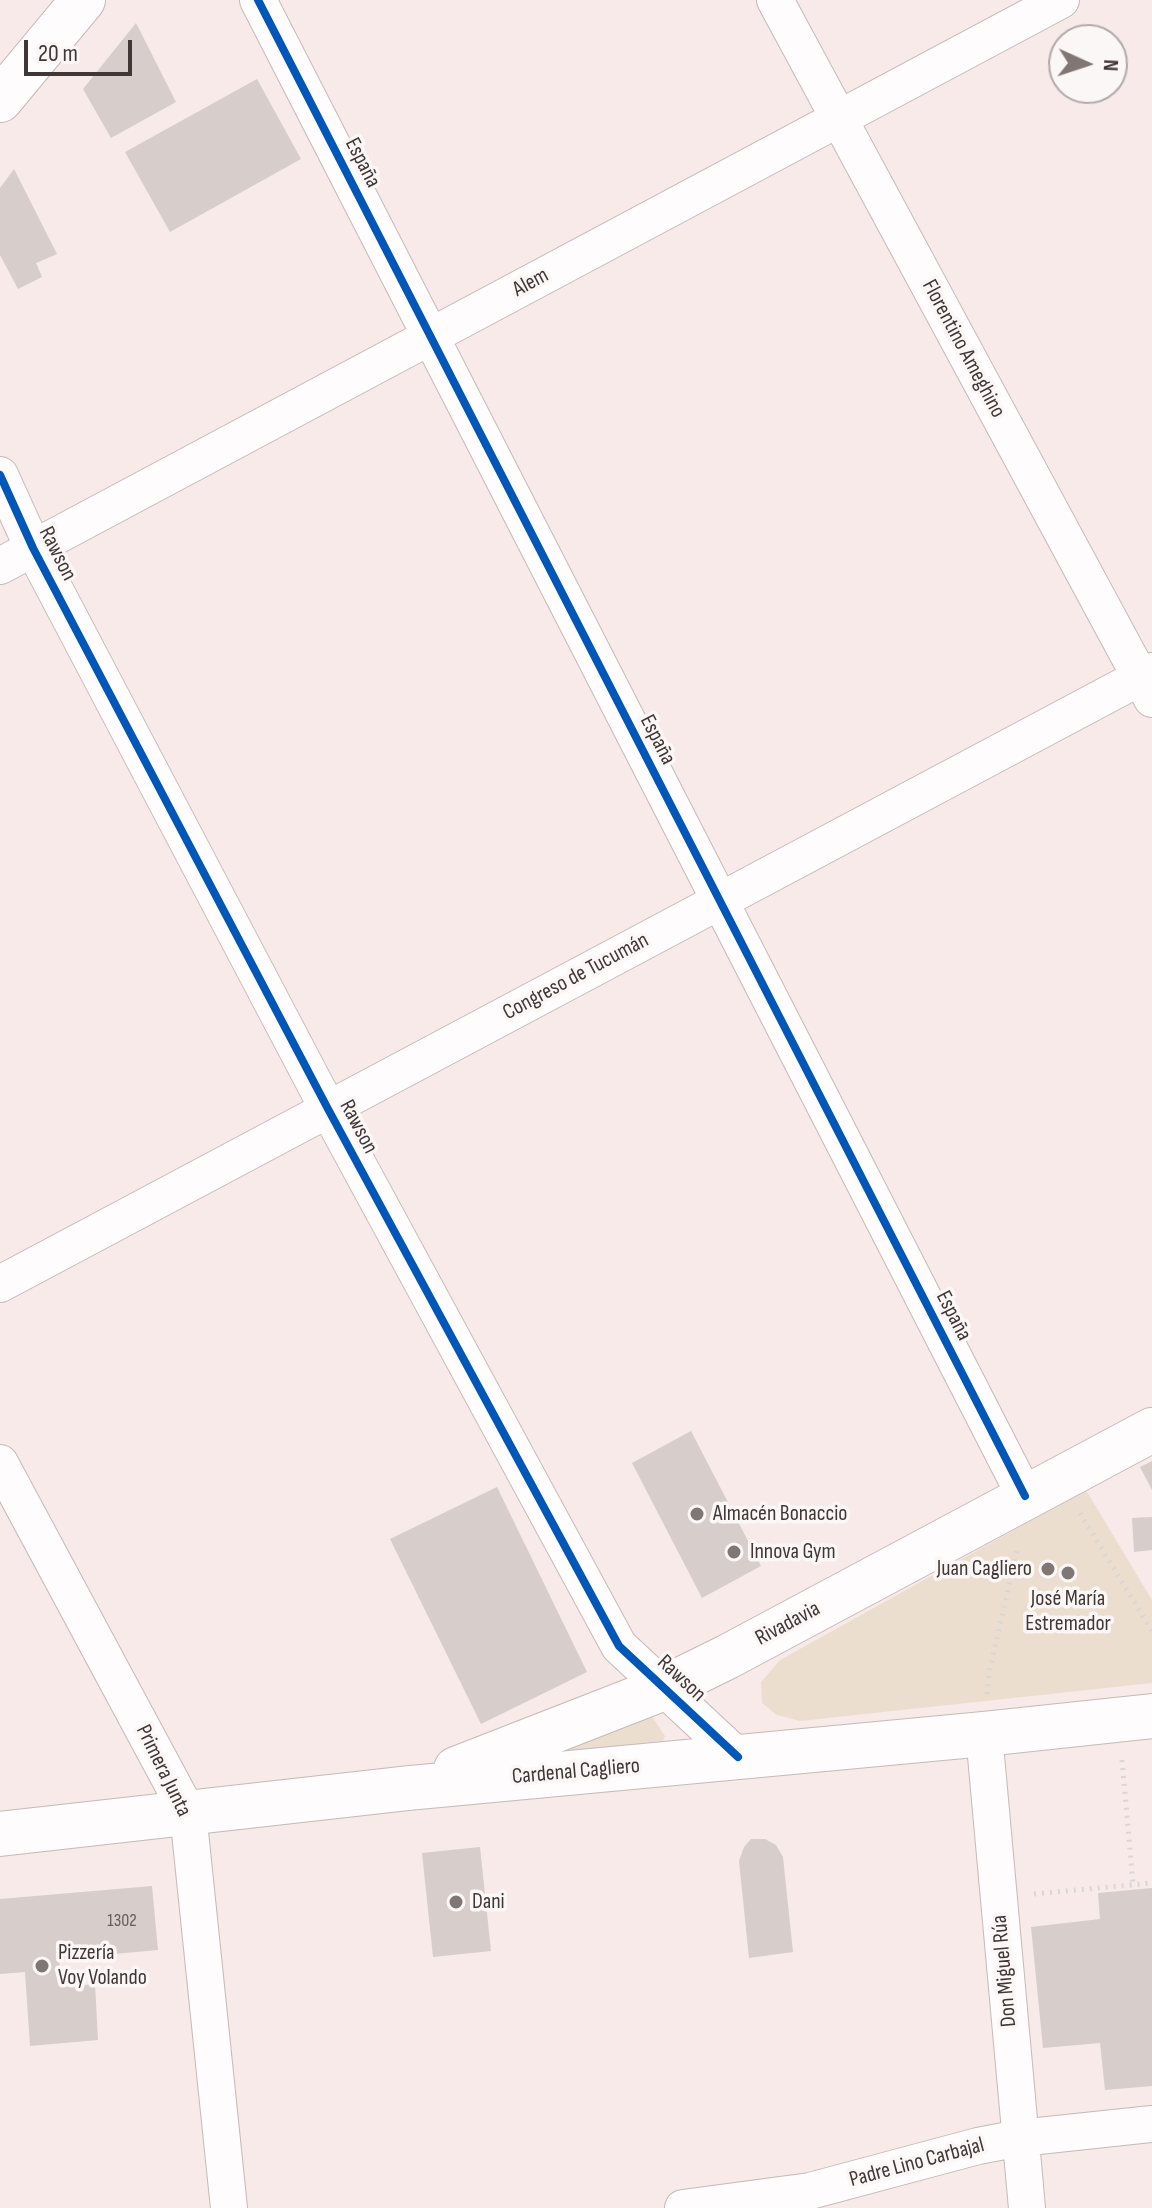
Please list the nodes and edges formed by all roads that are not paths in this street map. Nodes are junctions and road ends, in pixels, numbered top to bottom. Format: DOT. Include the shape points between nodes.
graph roads {
  1 [pos="83,0"];
  2 [pos="258,0"];
  3 [pos="775,0"];
  4 [pos="1061,0"];
  5 [pos="0,100"];
  6 [pos="839,118"];
  7 [pos="430,337"];
  8 [pos="0,475"];
  9 [pos="33,548"];
  10 [pos="0,566"];
  11 [pos="1148,682"];
  12 [pos="720,901"];
  13 [pos="328,1109"];
  14 [pos="0,1284"];
  15 [pos="1152,1430"];
  16 [pos="0,1463"];
  17 [pos="1042,1487"];
  18 [pos="664,1688"];
  19 [pos="1135,1717"];
  20 [pos="984,1734"];
  21 [pos="738,1757"];
  22 [pos="409,1788"];
  23 [pos="188,1813"];
  24 [pos="0,1834"];
  25 [pos="1152,2124"];
  26 [pos="1020,2138"];
  27 [pos="229,2208"];
  28 [pos="683,2208"];
  29 [pos="1027,2208"];
  1 -- 5 [label="main road"];
  2 -- 7 [label="street, España"];
  3 -- 6 [label="street, Florentino Ameghino"];
  4 -- 6 [label="street, Alem"];
  6 -- 7 [label="street, Alem"];
  6 -- 11 [label="street, Florentino Ameghino"];
  7 -- 9 [label="street, Alem"];
  7 -- 12 [label="street, España"];
  8 -- 9 [label="street, Rawson"];
  9 -- 10 [label="street, Alem"];
  9 -- 13 [label="street, Rawson"];
  11 -- 12 [label="street, Congreso de Tucumán"];
  12 -- 13 [label="street, Congreso de Tucumán"];
  12 -- 17 [label="street, España"];
  13 -- 14 [label="street, Congreso de Tucumán"];
  13 -- 18 [label="street, Rawson" via="619,1646"];
  15 -- 17 [label="main road, Rivadavia"];
  16 -- 23 [label="street, Primera Junta"];
  17 -- 18 [label="main road, Rivadavia"];
  18 -- 21 [label="street, Rawson"];
  18 -- 22 [label="main road, Rivadavia"];
  19 -- 20 [label="main road, Cardenal Cagliero"];
  20 -- 21 [label="main road, Cardenal Cagliero"];
  20 -- 26 [label="street, Don Miguel Rúa"];
  21 -- 22 [label="main road, Cardenal Cagliero"];
  22 -- 23 [label="main road, Cardenal Cagliero"];
  23 -- 24 [label="main road, Cardenal Cagliero"];
  23 -- 27 [label="street, Primera Junta"];
  25 -- 26 [label="street, Padre Lino Carbajal"];
  26 -- 28 [label="street, Padre Lino Carbajal" via="810,2191"];
  26 -- 29 [label="street, Don Miguel Rúa"];
}
